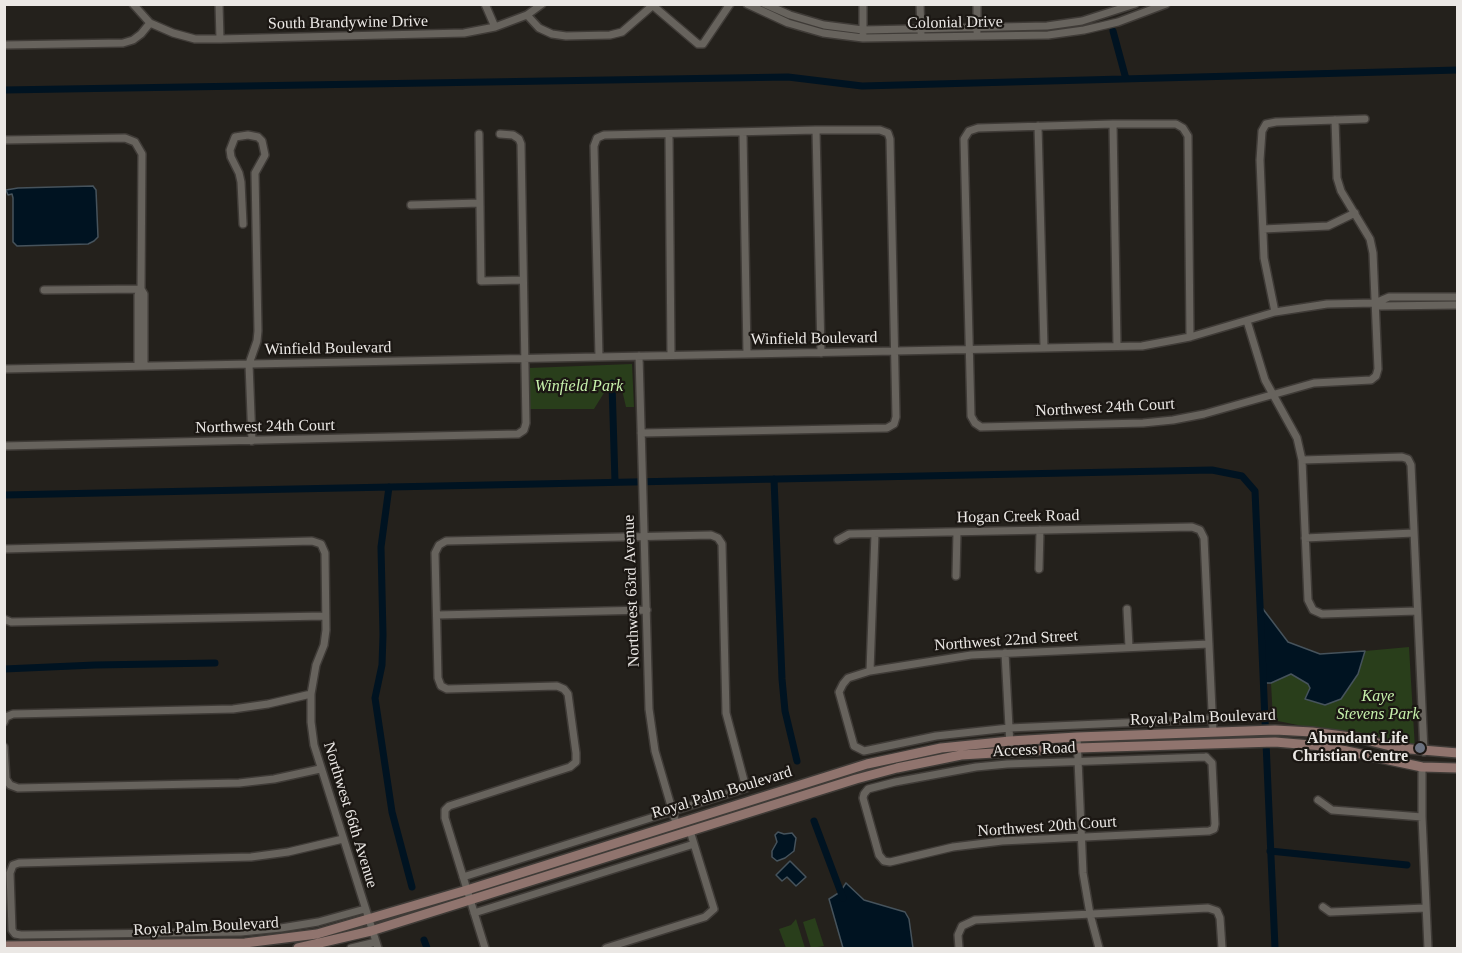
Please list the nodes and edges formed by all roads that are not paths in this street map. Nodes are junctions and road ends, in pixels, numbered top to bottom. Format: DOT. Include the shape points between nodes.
graph roads {
  1 [pos="133,4"];
  2 [pos="219,4"];
  3 [pos="485,4"];
  4 [pos="542,4"];
  5 [pos="730,4"];
  6 [pos="747,4"];
  7 [pos="765,4"];
  8 [pos="863,4"];
  9 [pos="920,4"];
  10 [pos="977,4"];
  11 [pos="1135,4"];
  12 [pos="1166,4"];
  13 [pos="652,5"];
  14 [pos="1156,6"];
  15 [pos="1115,12"];
  16 [pos="527,15"];
  17 [pos="1118,22"];
  18 [pos="150,23"];
  19 [pos="495,27"];
  20 [pos="977,28"];
  21 [pos="864,30"];
  22 [pos="921,34"];
  23 [pos="977,37"];
  24 [pos="863,38"];
  25 [pos="220,39"];
  26 [pos="4,45"];
  27 [pos="1365,119"];
  28 [pos="1335,120"];
  29 [pos="1113,124"];
  30 [pos="1038,126"];
  31 [pos="816,130"];
  32 [pos="742,133"];
  33 [pos="479,134"];
  34 [pos="500,134"];
  35 [pos="669,135"];
  36 [pos="4,140"];
  37 [pos="480,203"];
  38 [pos="411,205"];
  39 [pos="1354,213"];
  40 [pos="243,224"];
  41 [pos="1263,229"];
  42 [pos="522,280"];
  43 [pos="141,289"];
  44 [pos="44,290"];
  45 [pos="1458,297"];
  46 [pos="1375,303"];
  47 [pos="1458,305"];
  48 [pos="1275,312"];
  49 [pos="1247,321"];
  50 [pos="1190,337"];
  51 [pos="1117,346"];
  52 [pos="1044,347"];
  53 [pos="969,349"];
  54 [pos="895,351"];
  55 [pos="821,353"];
  56 [pos="747,354"];
  57 [pos="671,355"];
  58 [pos="639,356"];
  59 [pos="599,357"];
  60 [pos="525,358"];
  61 [pos="249,364"];
  62 [pos="141,365"];
  63 [pos="4,369"];
  64 [pos="1272,396"];
  65 [pos="641,433"];
  66 [pos="252,441"];
  67 [pos="4,446"];
  68 [pos="1302,460"];
  69 [pos="1040,530"];
  70 [pos="957,532"];
  71 [pos="1414,533"];
  72 [pos="875,534"];
  73 [pos="644,537"];
  74 [pos="1305,538"];
  75 [pos="838,540"];
  76 [pos="4,549"];
  77 [pos="1039,569"];
  78 [pos="956,576"];
  79 [pos="1127,609"];
  80 [pos="647,610"];
  81 [pos="1418,611"];
  82 [pos="437,615"];
  83 [pos="325,616"];
  84 [pos="4,619"];
  85 [pos="1209,644"];
  86 [pos="1129,647"];
  87 [pos="1005,652"];
  88 [pos="870,671"];
  89 [pos="311,694"];
  90 [pos="1213,719"];
  91 [pos="5,720"];
  92 [pos="1010,728"];
  93 [pos="1213,732"];
  94 [pos="1077,737"];
  95 [pos="1010,741"];
  96 [pos="4,747"];
  97 [pos="1077,748"];
  98 [pos="857,749"];
  99 [pos="1011,751"];
  100 [pos="1424,752"];
  101 [pos="1458,753"];
  102 [pos="1077,761"];
  103 [pos="1212,763"];
  104 [pos="1422,767"];
  105 [pos="320,768"];
  106 [pos="1458,768"];
  107 [pos="863,798"];
  108 [pos="1318,800"];
  109 [pos="673,811"];
  110 [pos="699,816"];
  111 [pos="1422,817"];
  112 [pos="676,823"];
  113 [pos="690,831"];
  114 [pos="1082,837"];
  115 [pos="343,839"];
  116 [pos="662,839"];
  117 [pos="694,844"];
  118 [pos="464,877"];
  119 [pos="469,895"];
  120 [pos="1323,907"];
  121 [pos="1426,908"];
  122 [pos="365,909"];
  123 [pos="474,913"];
  124 [pos="1090,914"];
  125 [pos="368,921"];
  126 [pos="371,931"];
  127 [pos="377,945"];
  128 [pos="4,946"];
  129 [pos="298,948"];
  130 [pos="351,948"];
  131 [pos="484,948"];
  132 [pos="606,948"];
  133 [pos="959,948"];
  134 [pos="1100,948"];
  135 [pos="1222,948"];
  136 [pos="1428,948"];
  1 -- 18 [label="street"];
  2 -- 25 [label="street"];
  3 -- 19 [label="street"];
  4 -- 16 [label="street, South Brandywine Drive"];
  5 -- 13 [label="street" via="703,44 698,44"];
  6 -- 24 [label="street, Colonial Drive" via="788,23"];
  7 -- 21 [label="street, Colonial Drive" via="824,25"];
  8 -- 21 [label="street"];
  9 -- 22 [label="street"];
  10 -- 20 [label="street"];
  11 -- 15 [label="street, Colonial Drive"];
  12 -- 14 [label="street, Colonial Drive"];
  13 -- 16 [label="street" via="622,32 610,35 552,34 538,28"];
  14 -- 17 [label="street, Colonial Drive"];
  15 -- 17 [label="street"];
  15 -- 20 [label="street, Colonial Drive" via="1047,26"];
  16 -- 19 [label="street, South Brandywine Drive"];
  17 -- 23 [label="street, Colonial Drive" via="1048,35"];
  18 -- 25 [label="street, South Brandywine Drive" via="195,39"];
  18 -- 26 [label="street" via="133,40 123,43"];
  19 -- 25 [label="street, South Brandywine Drive" via="432,35"];
  20 -- 22 [label="street, Colonial Drive"];
  20 -- 23 [label="street"];
  21 -- 22 [label="street, Colonial Drive"];
  21 -- 24 [label="street"];
  22 -- 23 [label="street, Colonial Drive"];
  22 -- 24 [label="street, Colonial Drive"];
  27 -- 28 [label="street"];
  28 -- 39 [label="street" via="1337,178"];
  28 -- 41 [label="street" via="1276,122 1266,124 1262,130"];
  29 -- 30 [label="street"];
  29 -- 50 [label="street" via="1176,124 1188,136"];
  29 -- 51 [label="street"];
  30 -- 52 [label="street"];
  30 -- 53 [label="street" via="978,128 969,131 964,139"];
  31 -- 32 [label="street"];
  31 -- 54 [label="street" via="888,133"];
  31 -- 55 [label="street"];
  32 -- 35 [label="street"];
  32 -- 56 [label="street"];
  33 -- 37 [label="street"];
  34 -- 42 [label="street" via="513,135 521,144"];
  35 -- 57 [label="street"];
  35 -- 59 [label="street" via="604,135 597,138 594,146"];
  36 -- 43 [label="street" via="125,138 135,142 142,154"];
  37 -- 38 [label="street"];
  37 -- 42 [label="street" via="481,281"];
  39 -- 41 [label="street" via="1328,226"];
  39 -- 46 [label="street" via="1370,239"];
  40 -- 61 [label="street, Winfield Boulevard" via="241,182 230,150 235,137 248,135 262,141 265,155 255,173 258,331"];
  41 -- 48 [label="street" via="1264,258"];
  42 -- 60 [label="street"];
  43 -- 44 [label="street"];
  43 -- 62 [label="street"];
  45 -- 46 [label="street, Winfield Boulevard" via="1389,297"];
  46 -- 47 [label="street, Winfield Boulevard"];
  46 -- 48 [label="street, Winfield Boulevard" via="1327,304"];
  46 -- 64 [label="street, Northwest 24th Court" via="1376,376 1371,380 1314,383"];
  48 -- 49 [label="street, Winfield Boulevard"];
  49 -- 50 [label="street, Winfield Boulevard"];
  49 -- 64 [label="street"];
  50 -- 51 [label="street, Winfield Boulevard" via="1142,346"];
  51 -- 52 [label="street, Winfield Boulevard"];
  52 -- 53 [label="street, Winfield Boulevard"];
  53 -- 54 [label="street, Winfield Boulevard"];
  53 -- 64 [label="street, Northwest 24th Court" via="971,416 981,427 1173,420"];
  54 -- 55 [label="street, Winfield Boulevard"];
  54 -- 65 [label="street" via="896,417 887,428"];
  55 -- 56 [label="street, Winfield Boulevard"];
  56 -- 57 [label="street, Winfield Boulevard"];
  57 -- 58 [label="street, Winfield Boulevard"];
  58 -- 59 [label="street, Winfield Boulevard"];
  58 -- 65 [label="street, Northwest 63rd Avenue"];
  59 -- 60 [label="street, Winfield Boulevard"];
  60 -- 61 [label="street, Winfield Boulevard"];
  60 -- 66 [label="street, Northwest 24th Court" via="526,423 518,434"];
  61 -- 62 [label="street, Winfield Boulevard"];
  61 -- 66 [label="street"];
  62 -- 63 [label="street, Winfield Boulevard"];
  64 -- 68 [label="street" via="1297,438"];
  65 -- 73 [label="street, Northwest 63rd Avenue"];
  66 -- 67 [label="street, Northwest 24th Court"];
  68 -- 71 [label="street" via="1408,459"];
  68 -- 74 [label="street"];
  69 -- 70 [label="street, Hogan Creek Road"];
  69 -- 77 [label="street"];
  69 -- 85 [label="street, Hogan Creek Road" via="1200,530 1204,538"];
  70 -- 72 [label="street, Hogan Creek Road"];
  70 -- 78 [label="street"];
  71 -- 74 [label="street"];
  71 -- 81 [label="street"];
  72 -- 75 [label="street, Hogan Creek Road" via="849,534"];
  72 -- 88 [label="street"];
  73 -- 80 [label="street, Northwest 63rd Avenue"];
  73 -- 82 [label="street" via="446,541 435,553"];
  73 -- 109 [label="street" via="711,535 722,544 726,713 746,788"];
  74 -- 81 [label="street" via="1308,600 1313,610 1322,614"];
  76 -- 83 [label="street, Northwest 66th Avenue" via="312,541 321,544 325,553"];
  79 -- 86 [label="street"];
  80 -- 82 [label="street"];
  80 -- 109 [label="street, Northwest 63rd Avenue" via="651,728"];
  81 -- 100 [label="street"];
  82 -- 118 [label="street" via="441,686 564,689 568,694 576,762 449,806 445,818"];
  83 -- 84 [label="street" via="11,622"];
  83 -- 89 [label="street, Northwest 66th Avenue" via="324,645"];
  85 -- 86 [label="street, Northwest 22nd Street"];
  85 -- 90 [label="street"];
  86 -- 87 [label="street, Northwest 22nd Street"];
  87 -- 88 [label="street, Northwest 22nd Street"];
  87 -- 92 [label="street"];
  88 -- 98 [label="street, Northwest 22nd Street" via="848,678 839,692"];
  89 -- 91 [label="street" via="233,709 13,714"];
  89 -- 105 [label="street, Northwest 66th Avenue" via="311,722"];
  90 -- 92 [label="street, Access Road"];
  90 -- 93 [label="street"];
  92 -- 95 [label="street"];
  92 -- 98 [label="street, Access Road"];
  93 -- 94 [label="main road, Royal Palm Boulevard"];
  93 -- 100 [label="main road, Royal Palm Boulevard" via="1312,732"];
  94 -- 95 [label="main road, Royal Palm Boulevard"];
  94 -- 97 [label="street"];
  95 -- 99 [label="street"];
  95 -- 110 [label="main road, Royal Palm Boulevard" via="894,757"];
  96 -- 105 [label="street" via="6,779 18,788 239,783"];
  97 -- 99 [label="main road, Royal Palm Boulevard"];
  97 -- 102 [label="street"];
  97 -- 104 [label="main road, Royal Palm Boulevard" via="1275,742 1341,749"];
  99 -- 113 [label="main road, Royal Palm Boulevard" via="961,755 897,768"];
  100 -- 101 [label="main road, Royal Palm Boulevard"];
  102 -- 103 [label="street, Access Road" via="1206,757"];
  102 -- 107 [label="street, Access Road" via="1007,764 940,773 868,789"];
  102 -- 114 [label="street"];
  103 -- 114 [label="street, Northwest 20th Court" via="1214,829"];
  104 -- 106 [label="main road, Royal Palm Boulevard"];
  104 -- 111 [label="street"];
  105 -- 115 [label="street, Northwest 66th Avenue"];
  107 -- 114 [label="street, Northwest 20th Court" via="884,861 1002,841"];
  108 -- 111 [label="street" via="1332,810"];
  109 -- 112 [label="street, Northwest 63rd Avenue"];
  109 -- 118 [label="street"];
  110 -- 112 [label="main road, Royal Palm Boulevard"];
  110 -- 113 [label="main road"];
  111 -- 121 [label="street"];
  112 -- 116 [label="main road"];
  112 -- 119 [label="main road, Royal Palm Boulevard"];
  113 -- 116 [label="main road, Royal Palm Boulevard"];
  113 -- 117 [label="street"];
  114 -- 124 [label="street"];
  115 -- 122 [label="street, Northwest 66th Avenue"];
  115 -- 122 [label="street" via="251,856 19,863 13,865 10,873 12,930 21,935 241,932 318,922"];
  116 -- 119 [label="main road, Royal Palm Boulevard"];
  117 -- 123 [label="street"];
  117 -- 132 [label="street" via="714,909 705,917"];
  118 -- 119 [label="street"];
  119 -- 123 [label="street"];
  119 -- 125 [label="main road, Royal Palm Boulevard"];
  119 -- 126 [label="main road, Royal Palm Boulevard"];
  120 -- 121 [label="street" via="1330,912"];
  121 -- 136 [label="street"];
  122 -- 125 [label="street, Northwest 66th Avenue"];
  123 -- 131 [label="street"];
  124 -- 133 [label="street" via="975,920 962,926"];
  124 -- 134 [label="street"];
  124 -- 135 [label="street" via="1217,910"];
  125 -- 126 [label="street, Northwest 66th Avenue"];
  125 -- 128 [label="main road, Royal Palm Boulevard" via="317,934 244,943"];
  126 -- 127 [label="street, Northwest 66th Avenue"];
  126 -- 129 [label="main road, Royal Palm Boulevard"];
  127 -- 130 [label="street"];
}
